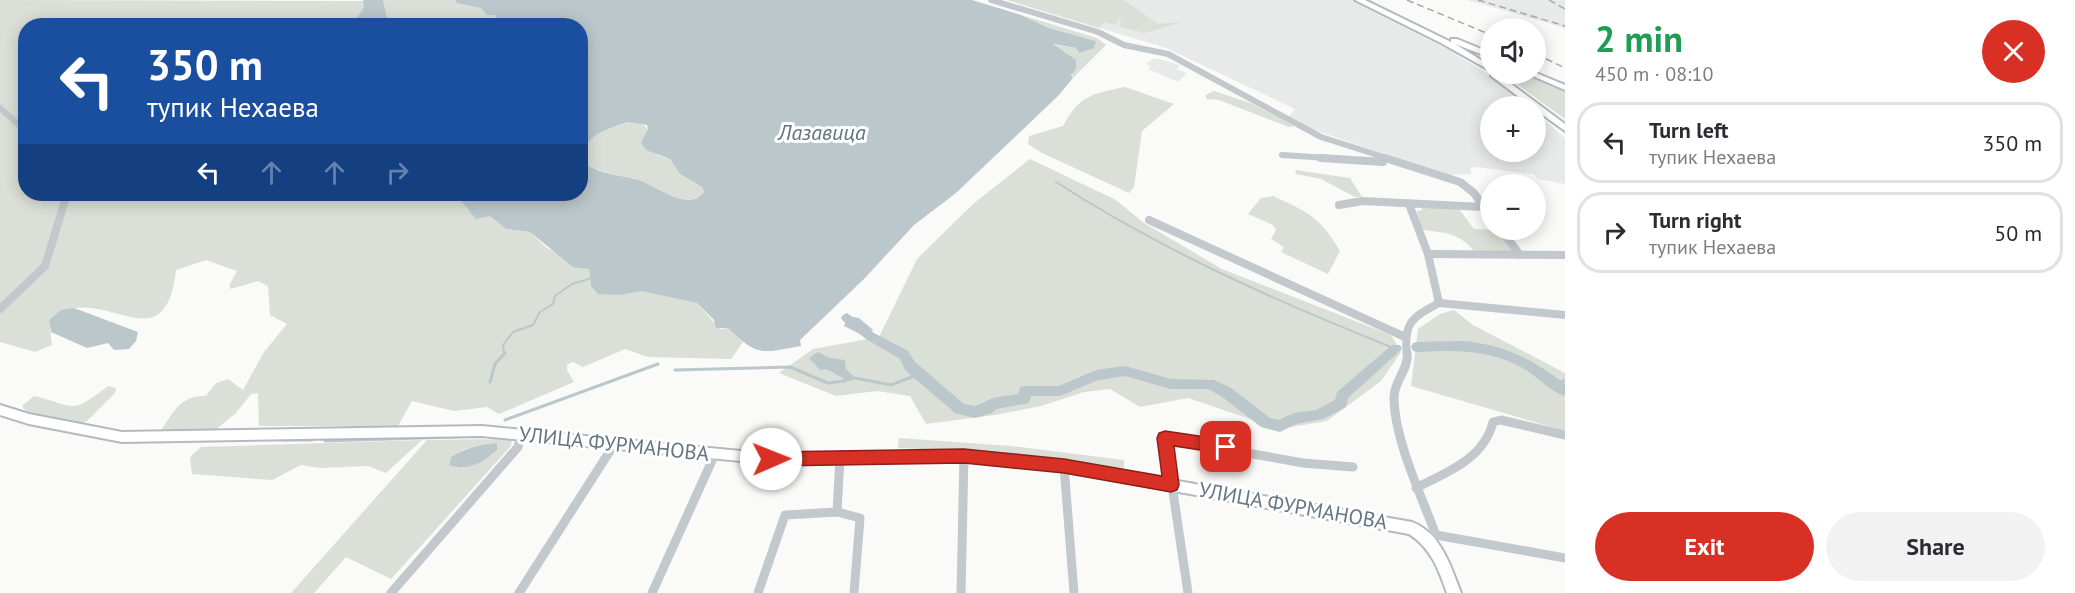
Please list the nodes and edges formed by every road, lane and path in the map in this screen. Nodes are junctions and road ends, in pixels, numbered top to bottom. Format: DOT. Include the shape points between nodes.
graph roads {
  1 [pos="991,0"];
  2 [pos="1359,0"];
  3 [pos="1412,25"];
  4 [pos="1480,52"];
  5 [pos="1480,62"];
  6 [pos="1546,80"];
  7 [pos="1509,84"];
  8 [pos="1511,84"];
  9 [pos="1565,88"];
  10 [pos="1524,96"];
  11 [pos="0,108"];
  12 [pos="1546,113"];
  13 [pos="1546,116"];
  14 [pos="1565,121"];
  15 [pos="18,124"];
  16 [pos="1565,128"];
  17 [pos="1565,134"];
  18 [pos="1282,155"];
  19 [pos="1390,161"];
  20 [pos="65,201"];
  21 [pos="1480,202"];
  22 [pos="1409,204"];
  23 [pos="1340,205"];
  24 [pos="1480,207"];
  25 [pos="1149,220"];
  26 [pos="1509,240"];
  27 [pos="1428,254"];
  28 [pos="1520,255"];
  29 [pos="1565,255"];
  30 [pos="1439,303"];
  31 [pos="0,309"];
  32 [pos="1565,315"];
  33 [pos="1405,337"];
  34 [pos="0,410"];
  35 [pos="521,434"];
  36 [pos="1565,435"];
  37 [pos="615,443"];
  38 [pos="715,454"];
  39 [pos="964,456"];
  40 [pos="840,458"];
  41 [pos="1064,466"];
  42 [pos="1353,467"];
  43 [pos="1171,485"];
  44 [pos="1416,488"];
  45 [pos="837,512"];
  46 [pos="1431,536"];
  47 [pos="1565,558"];
  48 [pos="391,593"];
  49 [pos="519,593"];
  50 [pos="652,593"];
  51 [pos="758,593"];
  52 [pos="854,593"];
  53 [pos="961,593"];
  54 [pos="1074,593"];
  55 [pos="1188,593"];
  56 [pos="1454,593"];
  1 -- 19 [label="street" via="1098,32 1125,45 1168,54 1321,137"];
  2 -- 3 [label="main road"];
  3 -- 4 [label="main road"];
  3 -- 5 [label="main road"];
  6 -- 9 [label="main road"];
  7 -- 10 [label="main road"];
  8 -- 14 [label="main road"];
  11 -- 15 [label="street"];
  12 -- 16 [label="main road"];
  13 -- 17 [label="main road"];
  18 -- 19 [label="street"];
  19 -- 21 [label="street" via="1460,183"];
  20 -- 31 [label="street" via="45,266"];
  22 -- 23 [label="street" via="1363,201"];
  22 -- 24 [label="street"];
  22 -- 27 [label="street"];
  25 -- 33 [label="street"];
  26 -- 28 [label="street"];
  27 -- 28 [label="street"];
  27 -- 30 [label="street"];
  28 -- 29 [label="street"];
  30 -- 32 [label="street"];
  30 -- 33 [label="street" via="1413,319"];
  33 -- 44 [label="street" via="1408,361 1394,395 1398,427"];
  34 -- 35 [label="main road, УЛИЦА ФУРМАНОВА" via="122,436 482,431"];
  35 -- 37 [label="main road, УЛИЦА ФУРМАНОВА"];
  35 -- 48 [label="street" via="518,447"];
  36 -- 44 [label="street" via="1501,420 1493,422 1486,442 1476,451"];
  37 -- 38 [label="main road, УЛИЦА ФУРМАНОВА"];
  37 -- 49 [label="street"];
  38 -- 40 [label="main road, УЛИЦА ФУРМАНОВА" via="771,459"];
  38 -- 50 [label="street"];
  39 -- 40 [label="main road, УЛИЦА ФУРМАНОВА"];
  39 -- 41 [label="main road, УЛИЦА ФУРМАНОВА"];
  39 -- 53 [label="street"];
  40 -- 45 [label="street"];
  41 -- 43 [label="main road, УЛИЦА ФУРМАНОВА"];
  41 -- 54 [label="street"];
  42 -- 43 [label="street" via="1283,461 1165,438"];
  43 -- 46 [label="main road, УЛИЦА ФУРМАНОВА" via="1397,523"];
  43 -- 55 [label="street"];
  44 -- 46 [label="street"];
  45 -- 51 [label="street" via="785,515"];
  45 -- 52 [label="street" via="860,518"];
  46 -- 47 [label="street, УЛИЦА ФУРМАНОВА"];
  46 -- 56 [label="main road"];
}
